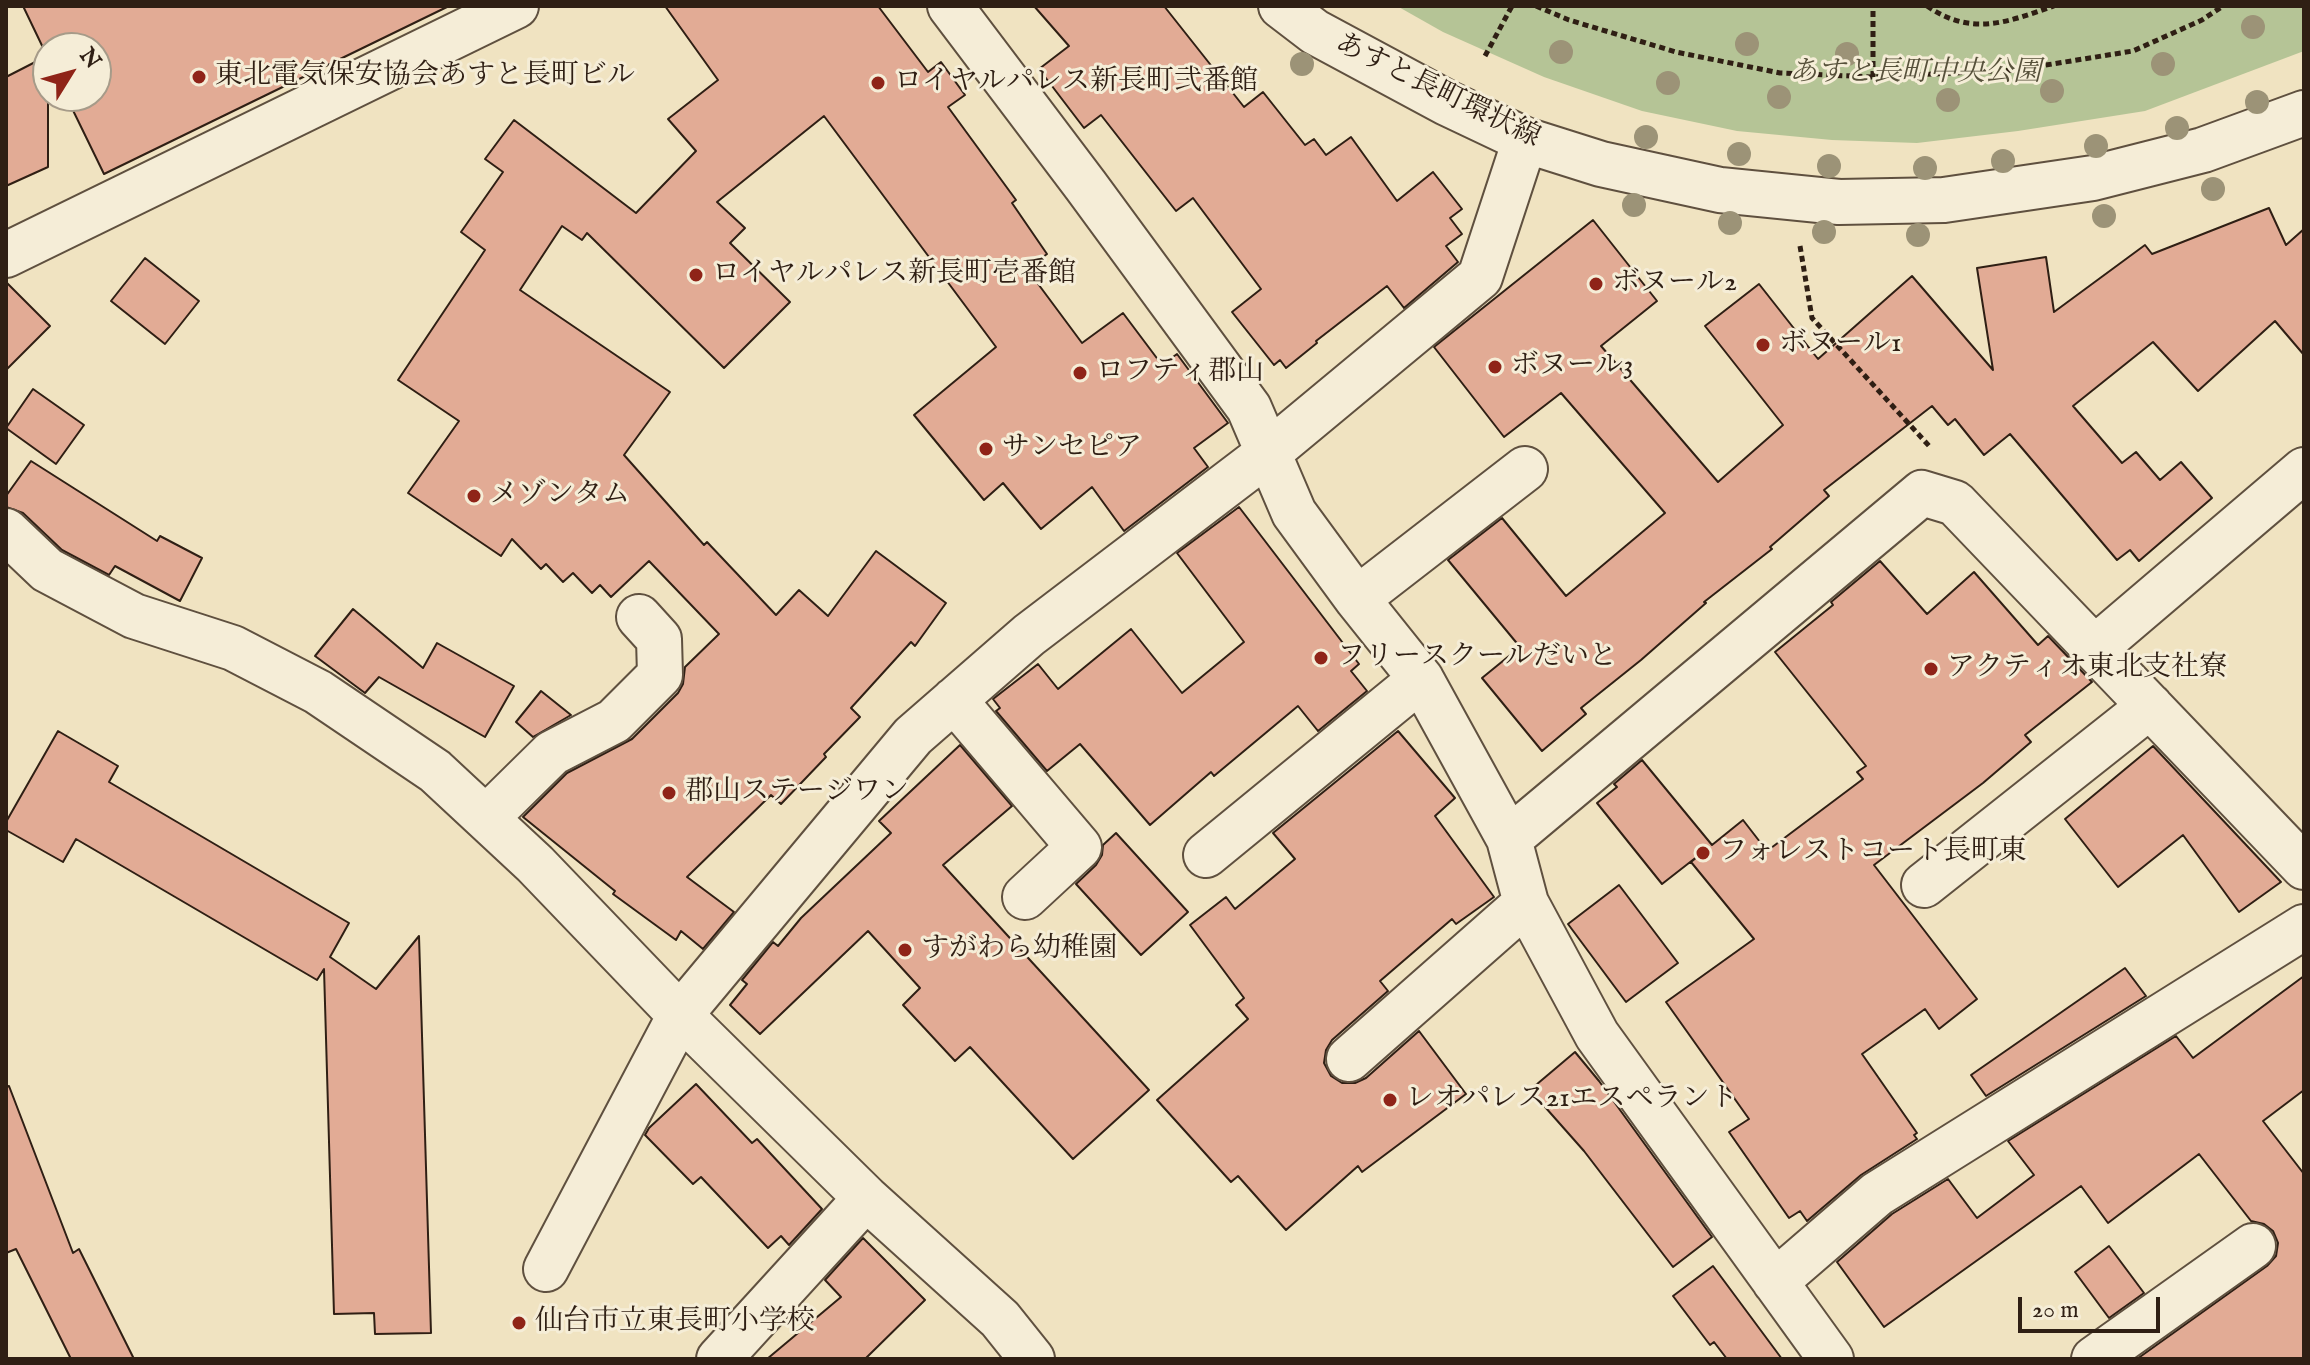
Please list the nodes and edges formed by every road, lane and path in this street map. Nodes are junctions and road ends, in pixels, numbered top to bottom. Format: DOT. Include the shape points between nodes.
graph roads {
  1 [pos="516,6"];
  2 [pos="950,6"];
  3 [pos="1281,6"];
  4 [pos="1512,6"];
  5 [pos="1536,6"];
  6 [pos="1873,6"];
  7 [pos="1927,6"];
  8 [pos="2054,6"];
  9 [pos="2223,6"];
  10 [pos="1485,56"];
  11 [pos="1873,77"];
  12 [pos="2304,113"];
  13 [pos="1525,140"];
  14 [pos="1800,246"];
  15 [pos="6,255"];
  16 [pos="1268,453"];
  17 [pos="1525,469"];
  18 [pos="2304,470"];
  19 [pos="1939,498"];
  20 [pos="6,531"];
  21 [pos="1357,599"];
  22 [pos="639,617"];
  23 [pos="2095,648"];
  24 [pos="1421,679"];
  25 [pos="954,700"];
  26 [pos="2150,706"];
  27 [pos="486,818"];
  28 [pos="1509,839"];
  29 [pos="1206,855"];
  30 [pos="2304,867"];
  31 [pos="1924,885"];
  32 [pos="1025,897"];
  33 [pos="1526,903"];
  34 [pos="2304,927"];
  35 [pos="680,1015"];
  36 [pos="1349,1059"];
  37 [pos="866,1198"];
  38 [pos="2253,1246"];
  39 [pos="546,1269"];
  40 [pos="1775,1282"];
  41 [pos="719,1359"];
  42 [pos="1032,1359"];
  43 [pos="1831,1359"];
  44 [pos="2094,1359"];
  1 -- 15 [label="street"];
  2 -- 16 [label="street" via="1249,408"];
  3 -- 13 [label="street, あすと長町環状線" via="1315,32"];
  4 -- 10 [label="path"];
  5 -- 11 [label="path" via="1691,55 1780,73"];
  6 -- 11 [label="path"];
  7 -- 8 [label="path" via="1946,18 1995,25"];
  9 -- 11 [label="path" via="2133,51 2015,70"];
  12 -- 13 [label="street, あすと長町環状線" via="2203,150 2093,178 1944,200 1839,202 1720,190 1601,164"];
  13 -- 16 [label="street" via="1480,277"];
  14 -- 19 [label="path" via="1812,318 1940,459"];
  16 -- 21 [label="street" via="1294,513"];
  16 -- 25 [label="street" via="1029,635"];
  17 -- 21 [label="street"];
  18 -- 23 [label="street"];
  19 -- 23 [label="street" via="1955,503"];
  19 -- 28 [label="street" via="1922,493"];
  20 -- 27 [label="street" via="47,570 134,616 233,648 318,692 435,771"];
  21 -- 24 [label="street"];
  22 -- 27 [label="street" via="659,639 660,675 614,721 552,753"];
  23 -- 26 [label="street"];
  24 -- 28 [label="street"];
  24 -- 29 [label="street"];
  25 -- 32 [label="street" via="1079,847"];
  25 -- 35 [label="street" via="913,736"];
  26 -- 30 [label="street"];
  26 -- 31 [label="street"];
  27 -- 35 [label="street"];
  28 -- 33 [label="street"];
  33 -- 36 [label="street"];
  33 -- 40 [label="street" via="1597,1035"];
  34 -- 40 [label="street" via="1877,1194"];
  35 -- 37 [label="street"];
  35 -- 39 [label="street"];
  37 -- 41 [label="street"];
  37 -- 42 [label="street" via="1000,1319"];
  38 -- 44 [label="street"];
  40 -- 43 [label="street"];
}
